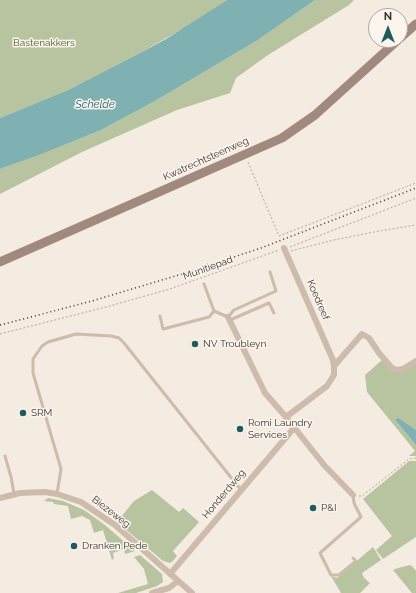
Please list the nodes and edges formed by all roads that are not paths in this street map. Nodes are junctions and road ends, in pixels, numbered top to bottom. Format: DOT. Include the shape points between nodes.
graph roads {
  1 [pos="416,24"];
  2 [pos="408,31"];
  3 [pos="389,48"];
  4 [pos="285,250"];
  5 [pos="0,262"];
  6 [pos="270,272"];
  7 [pos="204,284"];
  8 [pos="214,311"];
  9 [pos="274,313"];
  10 [pos="160,316"];
  11 [pos="229,318"];
  12 [pos="416,361"];
  13 [pos="334,363"];
  14 [pos="286,417"];
  15 [pos="294,428"];
  16 [pos="5,456"];
  17 [pos="241,490"];
  18 [pos="14,494"];
  19 [pos="57,494"];
  20 [pos="353,496"];
  21 [pos="0,498"];
  22 [pos="353,558"];
  23 [pos="170,574"];
  24 [pos="178,581"];
  25 [pos="152,593"];
  26 [pos="192,593"];
  1 -- 2 [label="street, Kwatrechtsteenweg"];
  3 -- 5 [label="street, Kwatrechtsteenweg" via="315,115 282,138"];
  4 -- 13 [label="street, Koedreef"];
  6 -- 11 [label="lane" via="276,291 234,310"];
  7 -- 8 [label="lane"];
  8 -- 10 [label="lane" via="209,317 163,329"];
  8 -- 11 [label="lane"];
  9 -- 11 [label="lane" via="269,303"];
  11 -- 14 [label="street" via="265,393"];
  12 -- 13 [label="street" via="403,369 392,368 369,338 362,334"];
  13 -- 14 [label="street" via="334,375 327,386"];
  14 -- 15 [label="street"];
  15 -- 17 [label="street, Honderdweg"];
  15 -- 20 [label="street"];
  16 -- 18 [label="lane"];
  17 -- 19 [label="lane" via="119,338 76,334 48,342 33,359 33,373 61,469"];
  17 -- 23 [label="street, Honderdweg"];
  18 -- 19 [label="street, Biezeweg"];
  18 -- 21 [label="street, Biezeweg"];
  19 -- 23 [label="street, Biezeweg" via="81,502 115,525"];
  20 -- 22 [label="lane" via="361,518 320,553 331,575 339,575 356,562"];
  23 -- 24 [label="street, Biezeweg"];
  24 -- 25 [label="street" via="170,588"];
  24 -- 26 [label="street, Biezeweg"];
}
